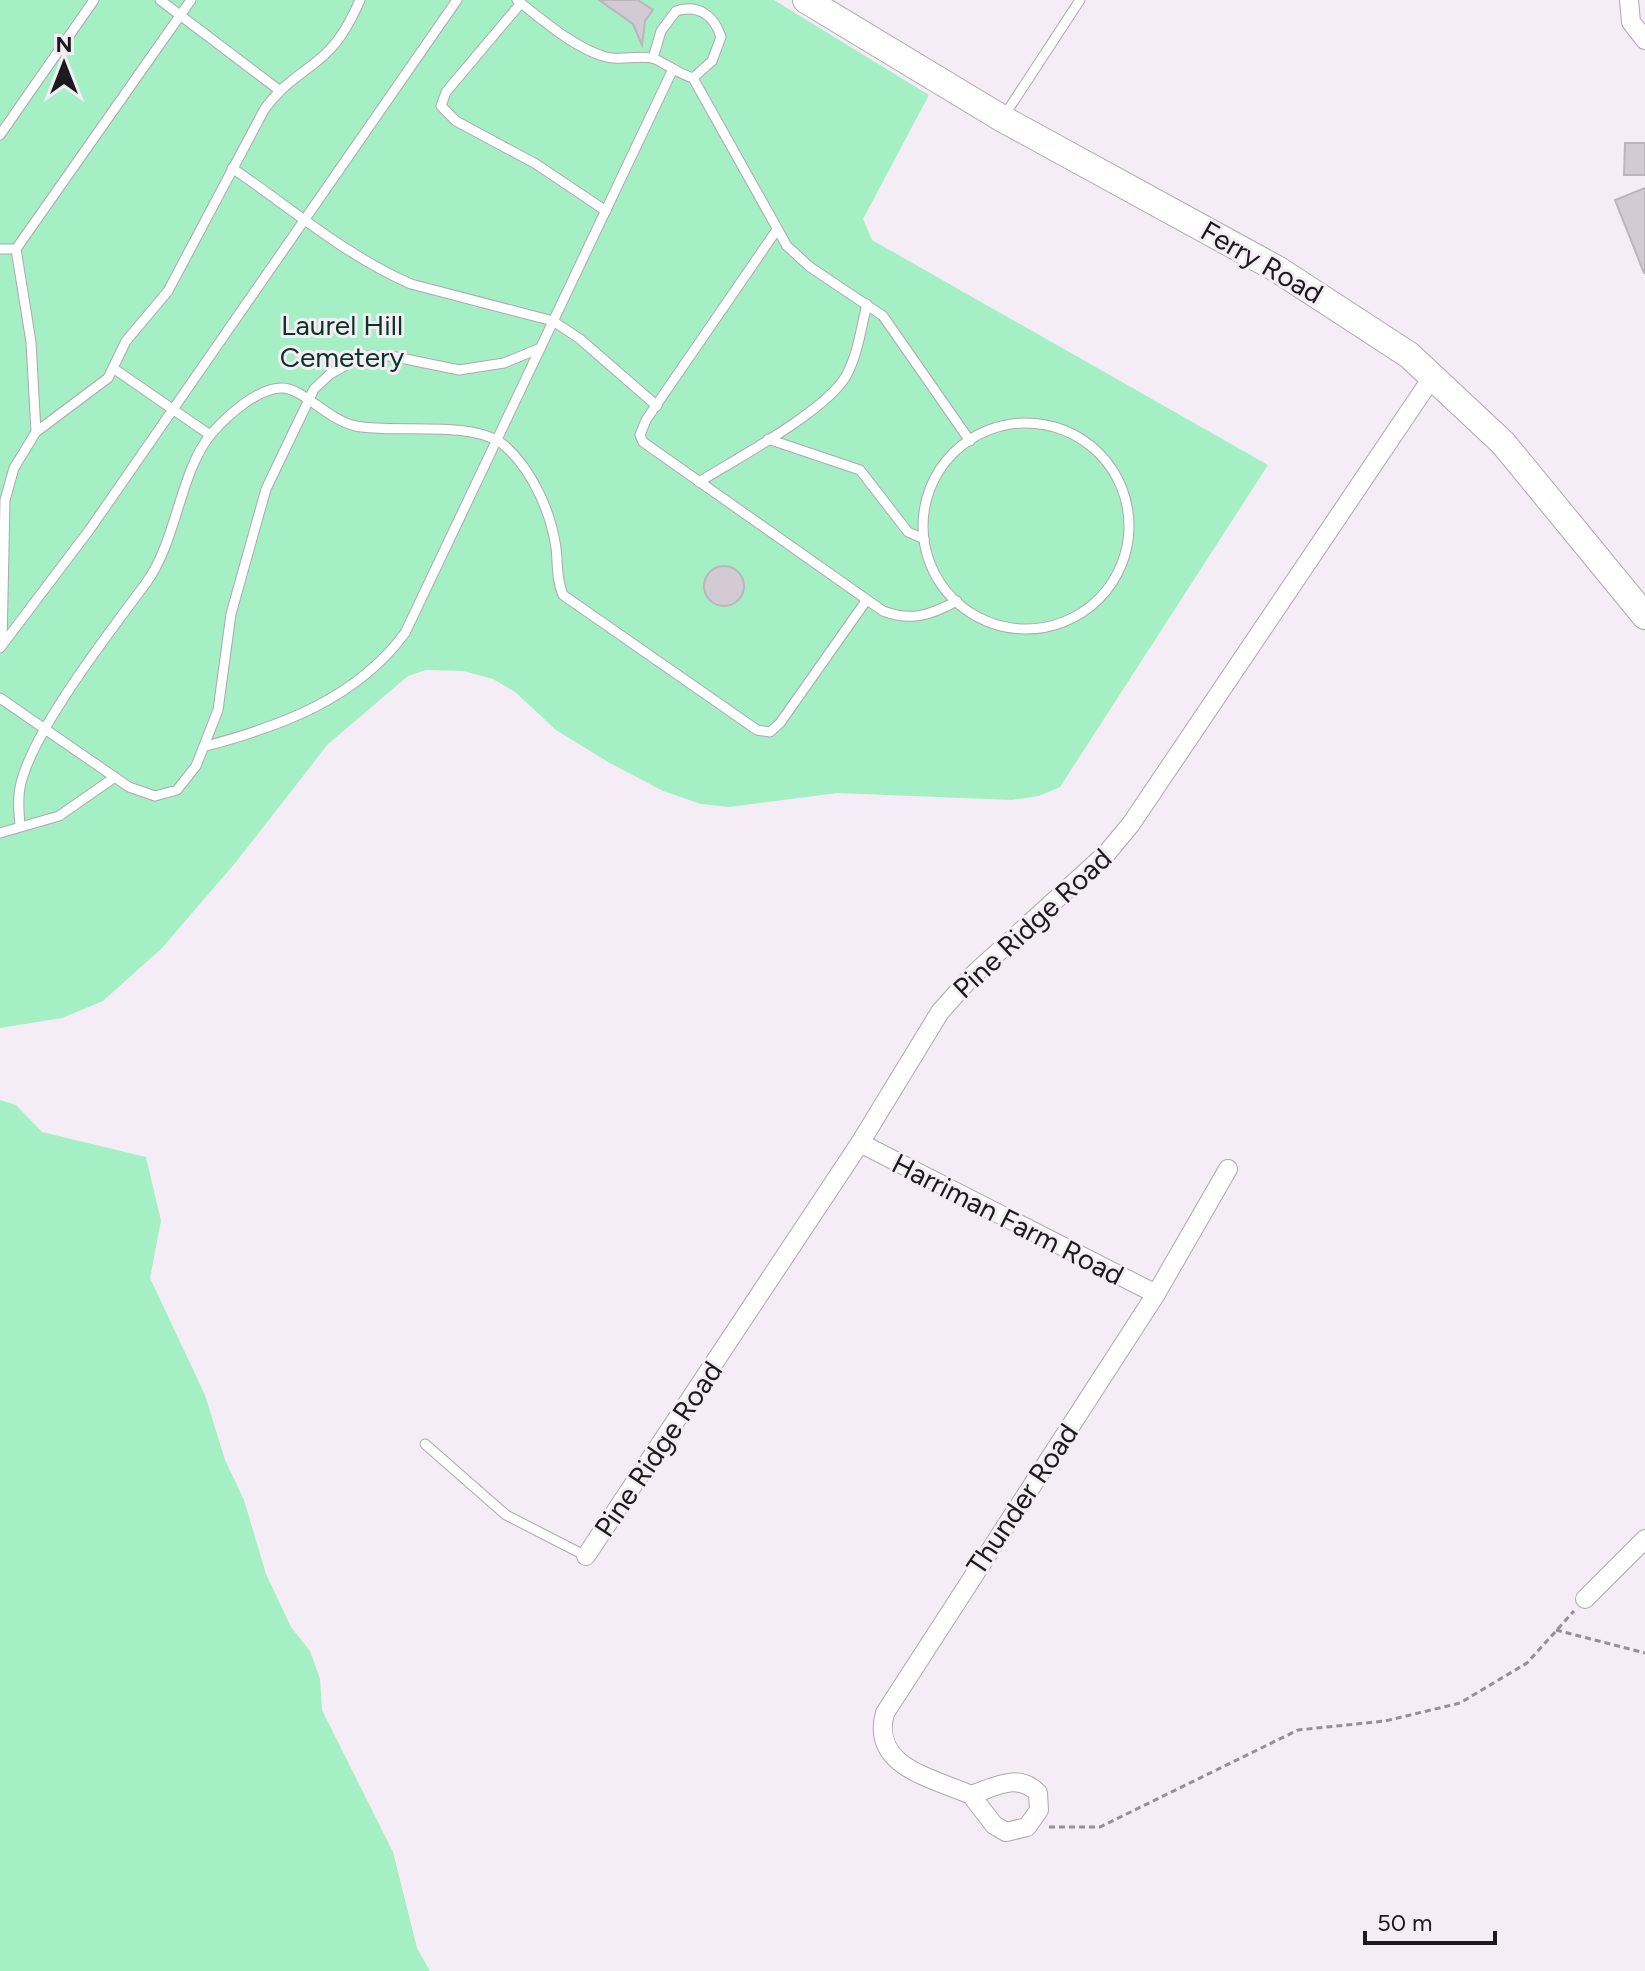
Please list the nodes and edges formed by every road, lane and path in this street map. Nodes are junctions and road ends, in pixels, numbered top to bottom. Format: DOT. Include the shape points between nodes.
graph roads {
  1 [pos="94,0"];
  2 [pos="160,0"];
  3 [pos="191,0"];
  4 [pos="360,0"];
  5 [pos="457,0"];
  6 [pos="806,0"];
  7 [pos="1080,0"];
  8 [pos="1629,0"];
  9 [pos="519,2"];
  10 [pos="181,15"];
  11 [pos="1645,40"];
  12 [pos="653,58"];
  13 [pos="672,71"];
  14 [pos="693,78"];
  15 [pos="279,90"];
  16 [pos="1003,119"];
  17 [pos="0,135"];
  18 [pos="232,168"];
  19 [pos="606,211"];
  20 [pos="305,219"];
  21 [pos="776,231"];
  22 [pos="0,249"];
  23 [pos="16,249"];
  24 [pos="867,304"];
  25 [pos="553,321"];
  26 [pos="538,349"];
  27 [pos="113,368"];
  28 [pos="1433,376"];
  29 [pos="307,400"];
  30 [pos="657,406"];
  31 [pos="170,411"];
  32 [pos="36,432"];
  33 [pos="210,435"];
  34 [pos="768,439"];
  35 [pos="495,440"];
  36 [pos="970,441"];
  37 [pos="699,482"];
  38 [pos="3,499"];
  39 [pos="924,539"];
  40 [pos="866,601"];
  41 [pos="957,601"];
  42 [pos="1645,616"];
  43 [pos="1,646"];
  44 [pos="0,698"];
  45 [pos="46,730"];
  46 [pos="206,746"];
  47 [pos="115,777"];
  48 [pos="20,826"];
  49 [pos="0,833"];
  50 [pos="860,1143"];
  51 [pos="1228,1169"];
  52 [pos="1156,1294"];
  53 [pos="425,1444"];
  54 [pos="1645,1539"];
  55 [pos="586,1556"];
  56 [pos="1585,1599"];
  57 [pos="1556,1630"];
  58 [pos="1645,1653"];
  59 [pos="971,1795"];
  60 [pos="1027,1827"];
  1 -- 17 [label="lane"];
  2 -- 10 [label="lane"];
  3 -- 10 [label="lane"];
  4 -- 15 [label="lane" via="341,38"];
  5 -- 20 [label="lane"];
  6 -- 16 [label="main road, Ferry Road"];
  7 -- 16 [label="lane"];
  8 -- 11 [label="street" via="1631,22"];
  9 -- 12 [label="lane" via="604,57"];
  9 -- 19 [label="lane" via="446,92 441,106 456,121 536,164"];
  10 -- 15 [label="lane"];
  10 -- 23 [label="lane"];
  12 -- 13 [label="lane"];
  12 -- 14 [label="lane" via="676,11 697,9 709,16 721,37 712,61"];
  13 -- 14 [label="lane"];
  13 -- 19 [label="lane"];
  14 -- 21 [label="lane"];
  15 -- 18 [label="lane"];
  16 -- 28 [label="main road, Ferry Road" via="1277,269 1377,332"];
  18 -- 20 [label="lane"];
  18 -- 27 [label="lane" via="168,291 126,341"];
  19 -- 25 [label="lane"];
  20 -- 25 [label="lane" via="364,260 411,284"];
  20 -- 31 [label="lane"];
  21 -- 24 [label="lane" via="799,259"];
  21 -- 30 [label="lane"];
  22 -- 23 [label="lane"];
  23 -- 32 [label="lane" via="31,342"];
  24 -- 34 [label="lane" via="845,377 817,406"];
  24 -- 36 [label="lane" via="893,327"];
  25 -- 26 [label="lane"];
  25 -- 30 [label="lane"];
  26 -- 29 [label="lane" via="504,363 459,370 391,356 363,356 330,374"];
  26 -- 35 [label="lane"];
  27 -- 31 [label="lane"];
  27 -- 32 [label="lane" via="84,400"];
  28 -- 42 [label="main road, Ferry Road" via="1503,443"];
  28 -- 50 [label="street, Pine Ridge Road" via="1131,824 940,1012"];
  29 -- 33 [label="lane" via="290,389 275,389 249,402"];
  29 -- 35 [label="lane" via="359,427"];
  29 -- 46 [label="lane" via="250,538 231,614 218,710"];
  30 -- 37 [label="lane" via="642,428 643,442"];
  31 -- 33 [label="lane"];
  31 -- 43 [label="lane" via="45,592"];
  32 -- 38 [label="lane"];
  33 -- 45 [label="lane" via="155,570"];
  34 -- 37 [label="lane"];
  34 -- 39 [label="lane" via="860,470 908,532"];
  35 -- 40 [label="lane" via="522,466 544,505 559,586 569,602 757,730 770,732 780,723"];
  35 -- 46 [label="lane" via="410,625 386,656 321,706"];
  36 -- 39 [label="lane" via="947,459 931,488"];
  36 -- 41 [label="lane" via="1020,424 1053,427 1083,441 1116,477 1127,508 1128,541 1118,572 1104,592 1086,609 1056,624 1007,627 976,616"];
  37 -- 40 [label="lane"];
  38 -- 43 [label="lane"];
  39 -- 41 [label="lane" via="932,568"];
  40 -- 41 [label="lane" via="909,618 930,615"];
  44 -- 45 [label="lane"];
  45 -- 47 [label="lane"];
  45 -- 48 [label="lane" via="21,783"];
  46 -- 47 [label="lane" via="182,786 170,794 149,795"];
  47 -- 48 [label="lane" via="59,816"];
  48 -- 49 [label="lane"];
  50 -- 52 [label="street, Harriman Farm Road"];
  50 -- 55 [label="street, Pine Ridge Road"];
  51 -- 52 [label="street, Thunder Road"];
  52 -- 59 [label="street, Thunder Road" via="885,1713 881,1739 892,1756"];
  53 -- 55 [label="lane" via="506,1515"];
  54 -- 56 [label="street"];
  56 -- 57 [label="path"];
  57 -- 58 [label="path"];
  57 -- 60 [label="path" via="1527,1663 1460,1703 1385,1721 1298,1730 1100,1827"];
  59 -- 60 [label="street, Thunder Road" via="1000,1829 1013,1833"];
  59 -- 60 [label="street" via="1017,1781 1032,1787 1039,1810"];
}
